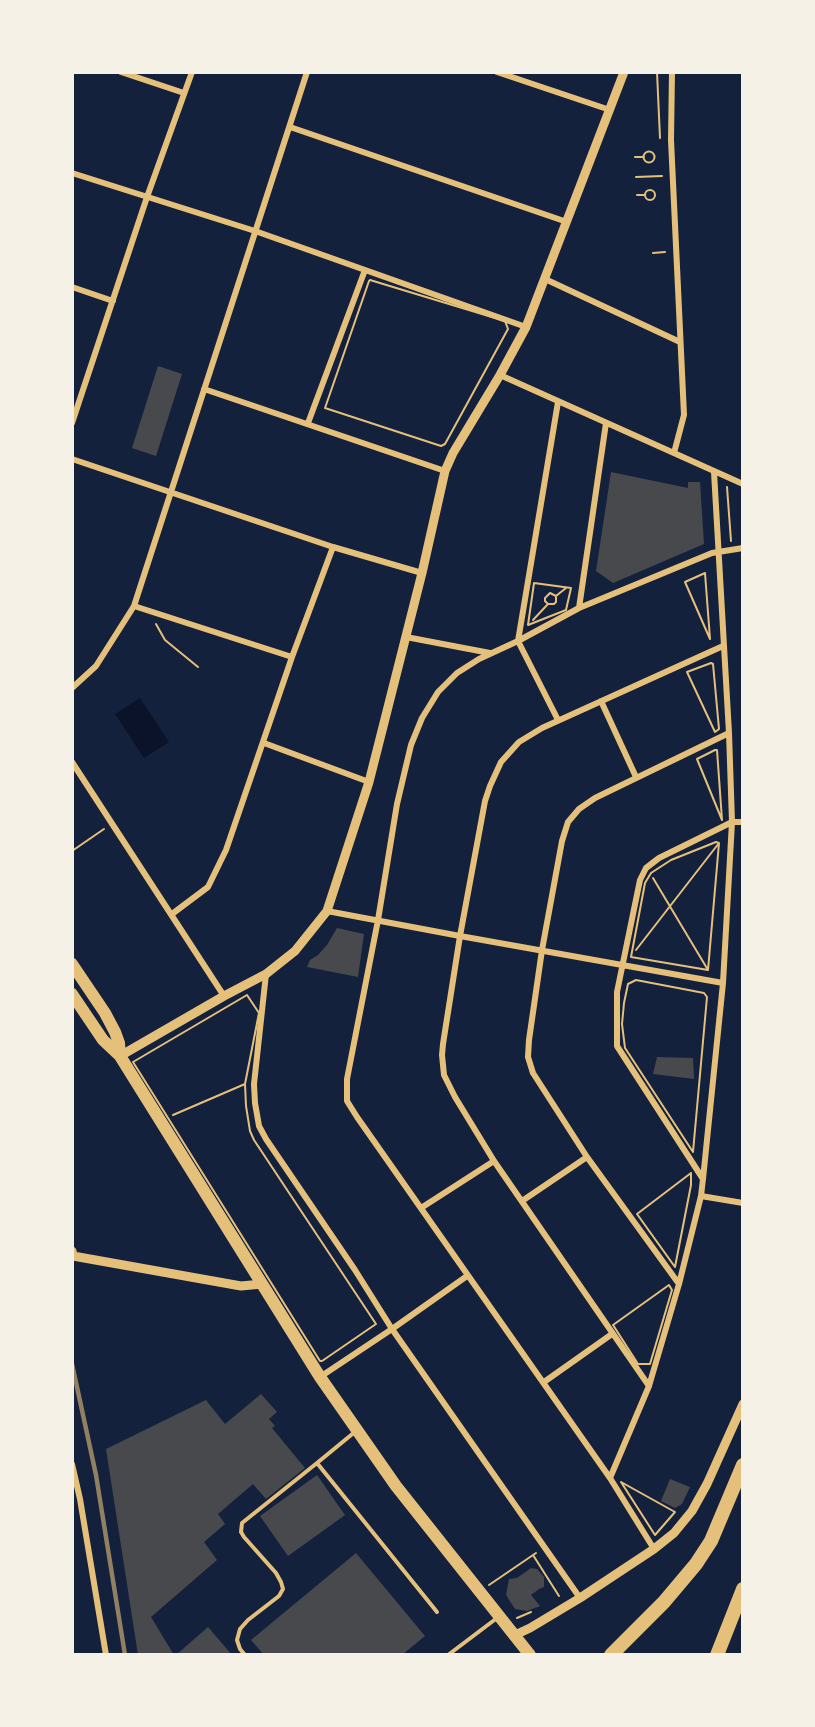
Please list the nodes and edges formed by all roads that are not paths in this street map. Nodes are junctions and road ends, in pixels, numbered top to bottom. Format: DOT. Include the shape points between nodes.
graph roads {
  1 [pos="121,72"];
  2 [pos="192,72"];
  3 [pos="307,72"];
  4 [pos="497,72"];
  5 [pos="624,72"];
  6 [pos="672,72"];
  7 [pos="509,74"];
  8 [pos="184,93"];
  9 [pos="610,110"];
  10 [pos="290,127"];
  11 [pos="72,173"];
  12 [pos="147,197"];
  13 [pos="567,222"];
  14 [pos="255,231"];
  15 [pos="365,270"];
  16 [pos="545,279"];
  17 [pos="72,287"];
  18 [pos="113,301"];
  19 [pos="526,327"];
  20 [pos="680,342"];
  21 [pos="500,375"];
  22 [pos="204,389"];
  23 [pos="558,402"];
  24 [pos="72,423"];
  25 [pos="308,423"];
  26 [pos="606,423"];
  27 [pos="674,453"];
  28 [pos="72,459"];
  29 [pos="445,471"];
  30 [pos="714,472"];
  31 [pos="743,484"];
  32 [pos="170,493"];
  33 [pos="333,547"];
  34 [pos="743,548"];
  35 [pos="718,552"];
  36 [pos="422,573"];
  37 [pos="134,606"];
  38 [pos="579,608"];
  39 [pos="406,637"];
  40 [pos="518,641"];
  41 [pos="723,646"];
  42 [pos="491,653"];
  43 [pos="292,657"];
  44 [pos="72,688"];
  45 [pos="601,701"];
  46 [pos="558,720"];
  47 [pos="729,733"];
  48 [pos="264,743"];
  49 [pos="72,762"];
  50 [pos="636,777"];
  51 [pos="369,782"];
  52 [pos="732,822"];
  53 [pos="743,822"];
  54 [pos="327,910"];
  55 [pos="172,914"];
  56 [pos="378,920"];
  57 [pos="460,936"];
  58 [pos="542,950"];
  59 [pos="72,964"];
  60 [pos="624,965"];
  61 [pos="266,974"];
  62 [pos="723,983"];
  63 [pos="72,994"];
  64 [pos="224,996"];
  65 [pos="120,1056"];
  66 [pos="587,1157"];
  67 [pos="494,1161"];
  68 [pos="704,1179"];
  69 [pos="701,1196"];
  70 [pos="522,1201"];
  71 [pos="743,1203"];
  72 [pos="421,1208"];
  73 [pos="72,1255"];
  74 [pos="467,1276"];
  75 [pos="262,1284"];
  76 [pos="679,1284"];
  77 [pos="392,1329"];
  78 [pos="612,1334"];
  79 [pos="320,1377"];
  80 [pos="544,1382"];
  81 [pos="649,1386"];
  82 [pos="743,1404"];
  83 [pos="357,1431"];
  84 [pos="317,1463"];
  85 [pos="72,1464"];
  86 [pos="743,1465"];
  87 [pos="610,1478"];
  88 [pos="654,1549"];
  89 [pos="743,1589"];
  90 [pos="580,1598"];
  91 [pos="437,1612"];
  92 [pos="500,1616"];
  93 [pos="515,1635"];
  94 [pos="106,1655"];
  95 [pos="245,1655"];
  96 [pos="448,1655"];
  97 [pos="531,1655"];
  98 [pos="611,1655"];
  99 [pos="717,1655"];
  1 -- 8 [label="street"];
  2 -- 8 [label="street"];
  3 -- 10 [label="street"];
  4 -- 7 [label="street"];
  5 -- 9 [label="street"];
  6 -- 20 [label="street" via="671,140"];
  7 -- 9 [label="street"];
  8 -- 12 [label="street"];
  9 -- 13 [label="street"];
  10 -- 13 [label="street"];
  10 -- 14 [label="street"];
  11 -- 12 [label="street"];
  12 -- 14 [label="street"];
  12 -- 18 [label="street"];
  13 -- 16 [label="street"];
  14 -- 15 [label="street"];
  14 -- 22 [label="street"];
  15 -- 19 [label="street"];
  15 -- 25 [label="street"];
  16 -- 19 [label="street"];
  16 -- 20 [label="street"];
  17 -- 18 [label="street"];
  18 -- 24 [label="street"];
  19 -- 21 [label="street"];
  20 -- 27 [label="street" via="684,415"];
  21 -- 23 [label="street"];
  21 -- 29 [label="street"];
  22 -- 25 [label="street"];
  22 -- 32 [label="street"];
  23 -- 26 [label="street"];
  23 -- 40 [label="street"];
  25 -- 29 [label="street"];
  26 -- 27 [label="street"];
  26 -- 38 [label="street"];
  27 -- 30 [label="street"];
  28 -- 32 [label="street"];
  29 -- 36 [label="street"];
  30 -- 31 [label="street"];
  30 -- 35 [label="street"];
  32 -- 33 [label="street"];
  32 -- 37 [label="street"];
  33 -- 36 [label="street"];
  33 -- 43 [label="street"];
  34 -- 35 [label="street"];
  35 -- 38 [label="street"];
  35 -- 41 [label="street"];
  36 -- 39 [label="street"];
  37 -- 43 [label="street"];
  37 -- 44 [label="street" via="96,666"];
  38 -- 40 [label="street"];
  39 -- 42 [label="street"];
  39 -- 51 [label="street"];
  40 -- 42 [label="street"];
  40 -- 46 [label="street"];
  41 -- 45 [label="street"];
  41 -- 47 [label="street"];
  42 -- 56 [label="street" via="447,682 422,718 411,745 397,804"];
  43 -- 48 [label="street"];
  45 -- 46 [label="street"];
  45 -- 50 [label="street"];
  46 -- 57 [label="street" via="519,742 495,773 485,801"];
  47 -- 50 [label="street"];
  47 -- 52 [label="street"];
  48 -- 51 [label="street"];
  48 -- 55 [label="street" via="226,850 208,887"];
  49 -- 55 [label="street"];
  50 -- 58 [label="street" via="585,804 568,822"];
  51 -- 54 [label="street"];
  52 -- 53 [label="street"];
  52 -- 60 [label="street" via="646,868 640,880"];
  52 -- 62 [label="street"];
  54 -- 56 [label="street"];
  54 -- 61 [label="street" via="295,951"];
  55 -- 64 [label="street"];
  56 -- 57 [label="street"];
  56 -- 72 [label="street" via="347,1079 348,1101"];
  57 -- 58 [label="street"];
  57 -- 67 [label="street" via="442,1064 449,1086"];
  58 -- 60 [label="street"];
  58 -- 66 [label="street" via="528,1057 532,1073"];
  59 -- 65 [label="main road" via="115,1032"];
  60 -- 62 [label="street"];
  60 -- 68 [label="street" via="618,992 617,1046"];
  61 -- 64 [label="street"];
  61 -- 77 [label="street" via="254,1084 259,1126"];
  62 -- 68 [label="street"];
  63 -- 65 [label="main road" via="103,1040"];
  64 -- 65 [label="street"];
  65 -- 75 [label="main road"];
  66 -- 70 [label="street"];
  66 -- 76 [label="street"];
  67 -- 70 [label="street"];
  67 -- 72 [label="street"];
  68 -- 69 [label="street"];
  69 -- 71 [label="street"];
  69 -- 76 [label="street"];
  70 -- 78 [label="street"];
  72 -- 74 [label="street"];
  73 -- 75 [label="street" via="241,1286"];
  74 -- 77 [label="street"];
  74 -- 80 [label="street"];
  75 -- 79 [label="main road"];
  76 -- 81 [label="street"];
  77 -- 79 [label="street"];
  77 -- 90 [label="street"];
  78 -- 80 [label="street"];
  78 -- 81 [label="street"];
  79 -- 83 [label="main road"];
  80 -- 87 [label="street"];
  81 -- 87 [label="street"];
  82 -- 88 [label="street" via="692,1511"];
  83 -- 84 [label="lane"];
  83 -- 92 [label="main road"];
  84 -- 91 [label="lane"];
  84 -- 95 [label="lane" via="242,1523 243,1537 276,1573 283,1589 240,1629 237,1640"];
  85 -- 94 [label="street"];
  86 -- 98 [label="highway" via="711,1541 696,1564"];
  87 -- 88 [label="street"];
  88 -- 90 [label="street"];
  89 -- 99 [label="highway"];
  90 -- 93 [label="street"];
  92 -- 93 [label="main road"];
  92 -- 96 [label="lane"];
  93 -- 97 [label="main road"];
}
